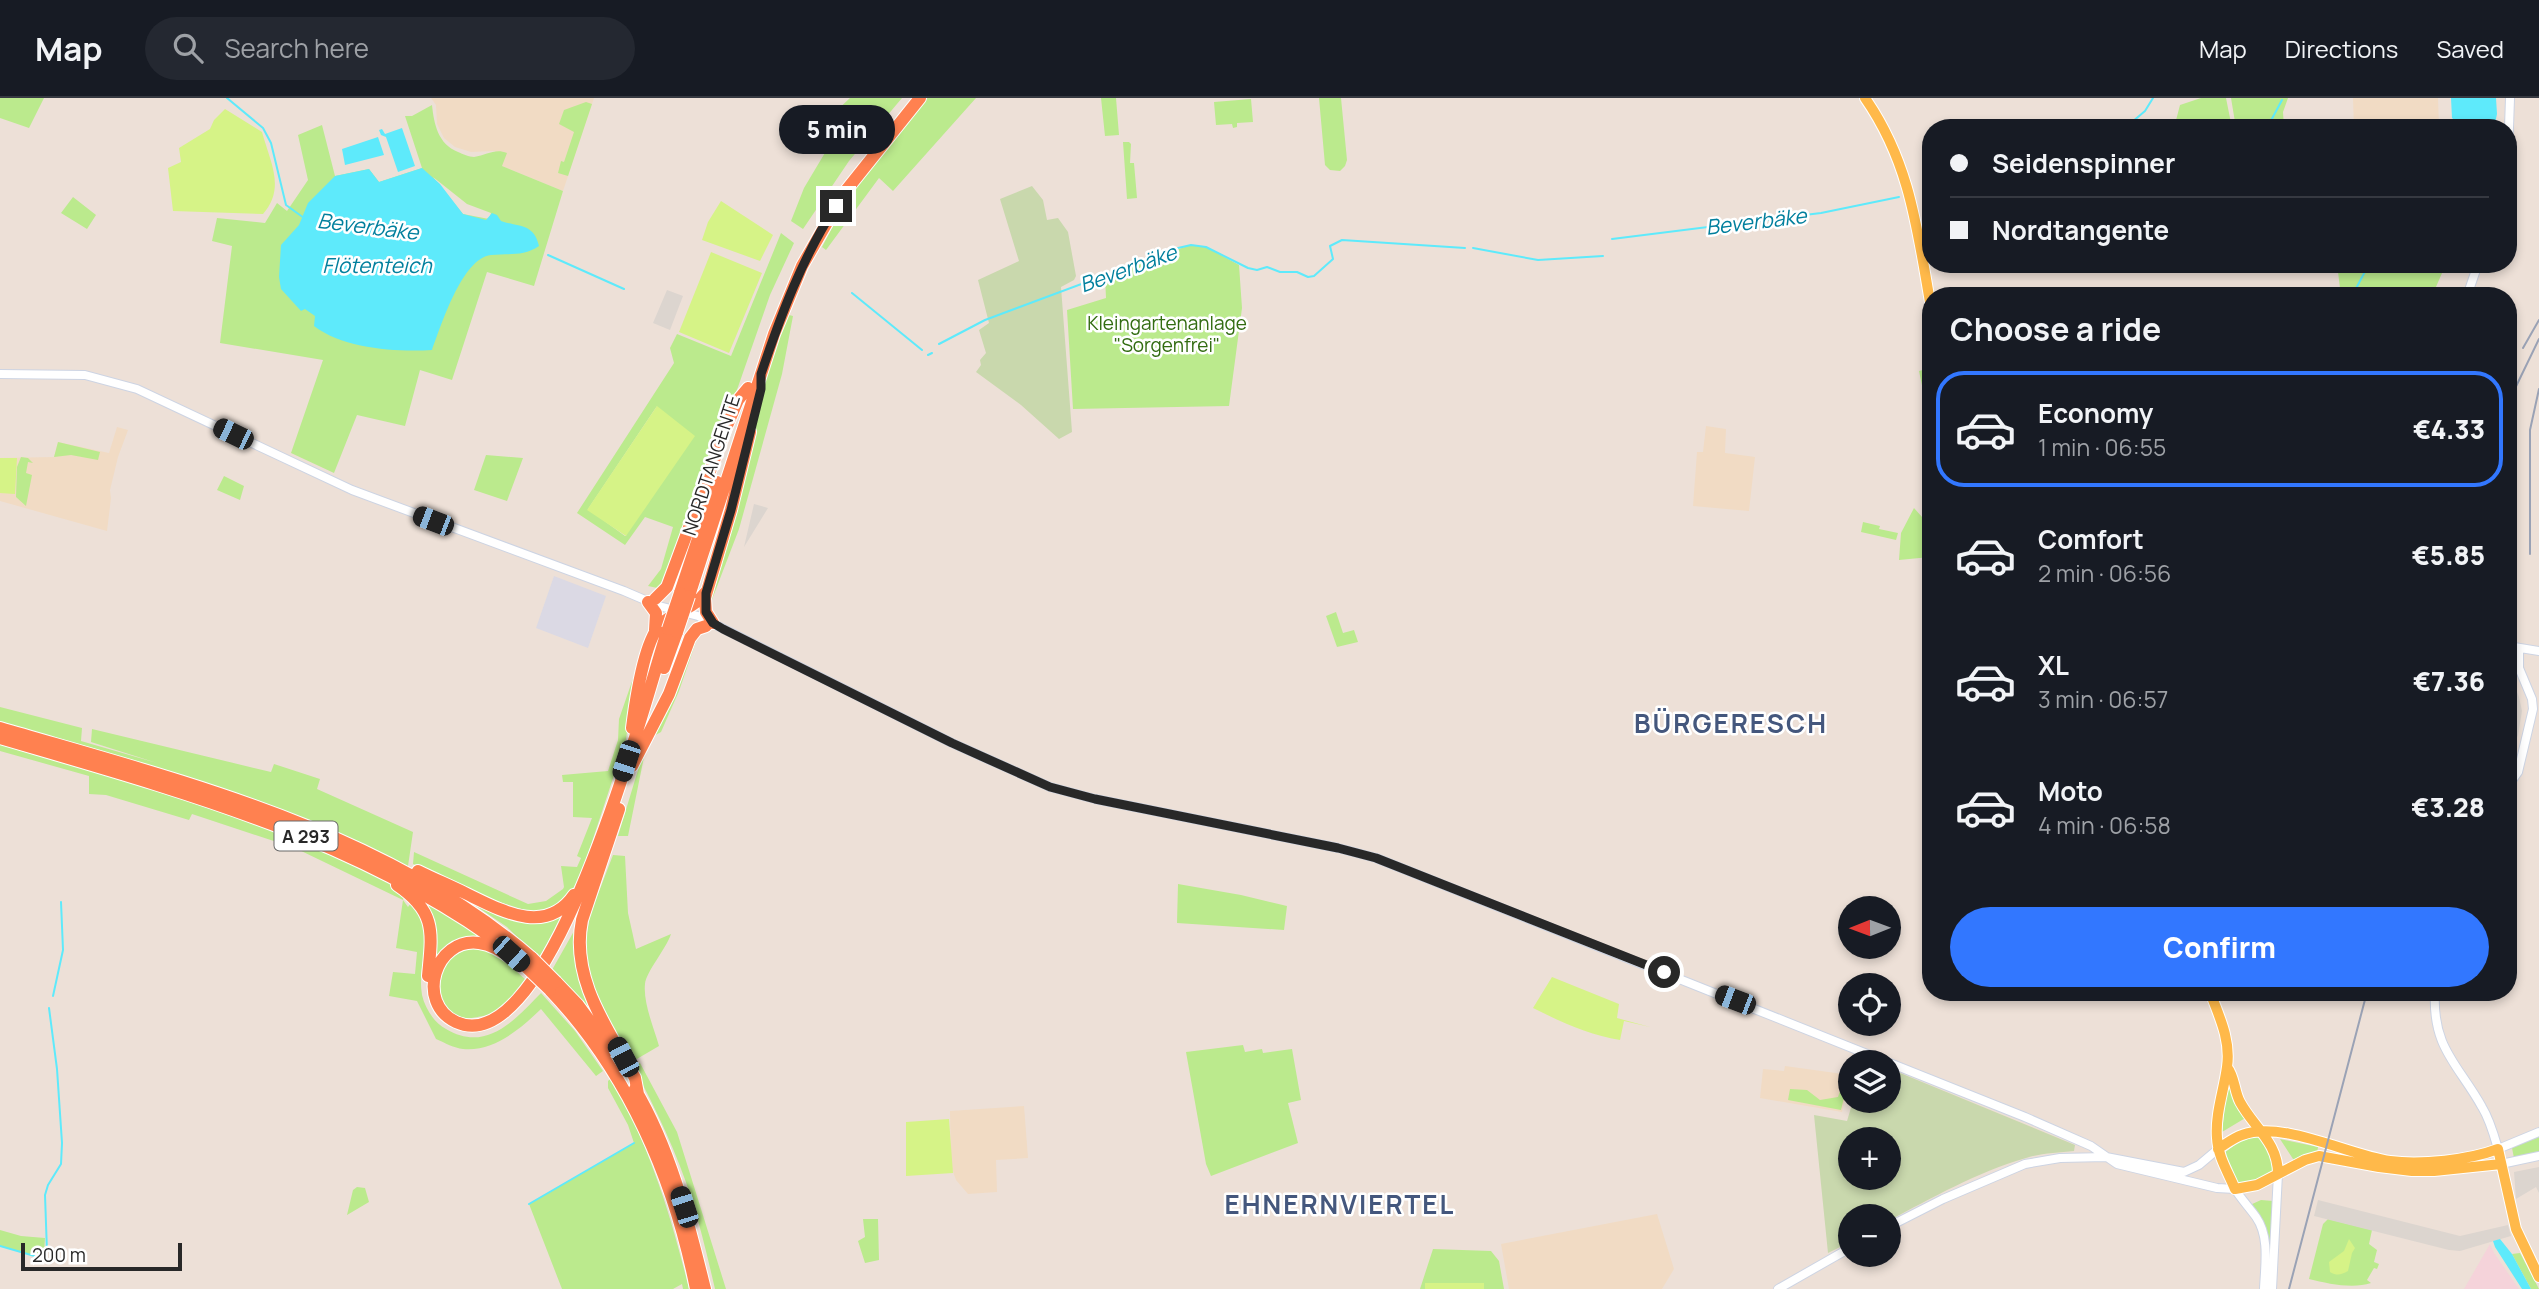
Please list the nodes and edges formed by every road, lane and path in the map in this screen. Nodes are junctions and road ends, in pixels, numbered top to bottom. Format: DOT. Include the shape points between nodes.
graph roads {
  1 [pos="909,98"];
  2 [pos="920,98"];
  3 [pos="1865,98"];
  4 [pos="2510,98"];
  5 [pos="2509,119"];
  6 [pos="813,237"];
  7 [pos="803,255"];
  8 [pos="1922,257"];
  9 [pos="0,374"];
  10 [pos="761,374"];
  11 [pos="748,388"];
  12 [pos="671,576"];
  13 [pos="706,593"];
  14 [pos="684,595"];
  15 [pos="651,600"];
  16 [pos="679,612"];
  17 [pos="714,626"];
  18 [pos="654,635"];
  19 [pos="2519,648"];
  20 [pos="685,650"];
  21 [pos="2539,651"];
  22 [pos="656,664"];
  23 [pos="0,728"];
  24 [pos="0,738"];
  25 [pos="70,754"];
  26 [pos="103,763"];
  27 [pos="629,764"];
  28 [pos="2517,773"];
  29 [pos="385,867"];
  30 [pos="593,872"];
  31 [pos="422,888"];
  32 [pos="529,963"];
  33 [pos="2213,1001"];
  34 [pos="2435,1001"];
  35 [pos="616,1060"];
  36 [pos="2227,1067"];
  37 [pos="629,1081"];
  38 [pos="2263,1131"];
  39 [pos="2539,1132"];
  40 [pos="2218,1149"];
  41 [pos="2498,1149"];
  42 [pos="2539,1156"];
  43 [pos="2106,1157"];
  44 [pos="2501,1164"];
  45 [pos="2278,1174"];
  46 [pos="2235,1189"];
  47 [pos="1901,1220"];
  48 [pos="2265,1253"];
  49 [pos="1838,1255"];
  50 [pos="2274,1262"];
  51 [pos="2539,1277"];
  52 [pos="696,1289"];
  53 [pos="705,1289"];
  54 [pos="1779,1289"];
  55 [pos="2264,1289"];
  56 [pos="2272,1289"];
  1 -- 6 [label="highway, NORDTANGENTE" via="858,161"];
  2 -- 6 [label="highway, NORDTANGENTE"];
  3 -- 8 [label="main road" via="1890,138 1903,171"];
  4 -- 5 [label="street"];
  6 -- 7 [label="highway, NORDTANGENTE"];
  7 -- 10 [label="highway, NORDTANGENTE"];
  7 -- 11 [label="highway, NORDTANGENTE" via="778,302"];
  9 -- 15 [label="street" via="85,375 150,394 352,490"];
  10 -- 13 [label="highway" via="739,478"];
  10 -- 14 [label="highway, NORDTANGENTE"];
  11 -- 12 [label="highway" via="738,400 713,460"];
  11 -- 14 [label="highway, NORDTANGENTE"];
  12 -- 15 [label="highway" via="663,592"];
  12 -- 16 [label="highway" via="671,594"];
  13 -- 16 [label="highway"];
  13 -- 17 [label="highway" via="706,612"];
  14 -- 22 [label="highway, NORDTANGENTE, bridge"];
  15 -- 16 [label="street"];
  15 -- 18 [label="highway" via="657,617"];
  16 -- 17 [label="street"];
  16 -- 18 [label="highway"];
  16 -- 20 [label="highway"];
  17 -- 20 [label="highway" via="693,632"];
  17 -- 43 [label="street" via="1050,787 1376,858 1994,1104 2091,1146"];
  18 -- 22 [label="highway"];
  19 -- 21 [label="street"];
  19 -- 28 [label="street" via="2519,668 2532,699 2532,715"];
  20 -- 27 [label="highway" via="664,706"];
  22 -- 27 [label="highway, NORDTANGENTE"];
  22 -- 27 [label="highway" via="637,690"];
  23 -- 25 [label="highway, A 293"];
  24 -- 25 [label="highway, A 293"];
  25 -- 26 [label="highway, A 293"];
  26 -- 29 [label="highway, A 293"];
  26 -- 29 [label="highway, A 293" via="266,811 346,843"];
  27 -- 30 [label="highway, NORDTANGENTE"];
  29 -- 31 [label="highway"];
  29 -- 31 [label="highway"];
  30 -- 31 [label="highway" via="568,904 552,914 530,918"];
  30 -- 31 [label="highway" via="559,949 534,989 503,1023 477,1032 457,1028 432,1005 427,986 431,926"];
  30 -- 32 [label="highway" via="559,937 507,1012 482,1025 465,1025 444,1013 435,998 433,979 439,962 462,944 480,943 512,960"];
  30 -- 35 [label="highway" via="579,933 579,958"];
  31 -- 32 [label="highway" via="458,903"];
  32 -- 35 [label="highway, bridge" via="586,1016"];
  33 -- 36 [label="main road" via="2225,1036"];
  34 -- 41 [label="street" via="2441,1041 2484,1111"];
  35 -- 37 [label="highway"];
  36 -- 38 [label="main road" via="2239,1100"];
  36 -- 40 [label="main road" via="2216,1134"];
  37 -- 52 [label="highway" via="634,1106 675,1208"];
  37 -- 53 [label="highway" via="679,1192"];
  38 -- 40 [label="main road" via="2242,1135"];
  38 -- 41 [label="main road" via="2400,1161"];
  38 -- 45 [label="main road" via="2276,1153"];
  39 -- 41 [label="street"];
  40 -- 43 [label="street" via="2184,1172"];
  40 -- 46 [label="main road"];
  41 -- 44 [label="main road"];
  42 -- 44 [label="street"];
  43 -- 46 [label="street" via="2131,1168"];
  43 -- 47 [label="street" via="2025,1164"];
  44 -- 45 [label="main road" via="2412,1171 2319,1156"];
  44 -- 51 [label="main road" via="2516,1228"];
  45 -- 46 [label="main road"];
  45 -- 50 [label="street"];
  46 -- 48 [label="street" via="2260,1223"];
  48 -- 50 [label="street"];
  48 -- 55 [label="street"];
  49 -- 54 [label="street"];
  50 -- 56 [label="street"];
}
